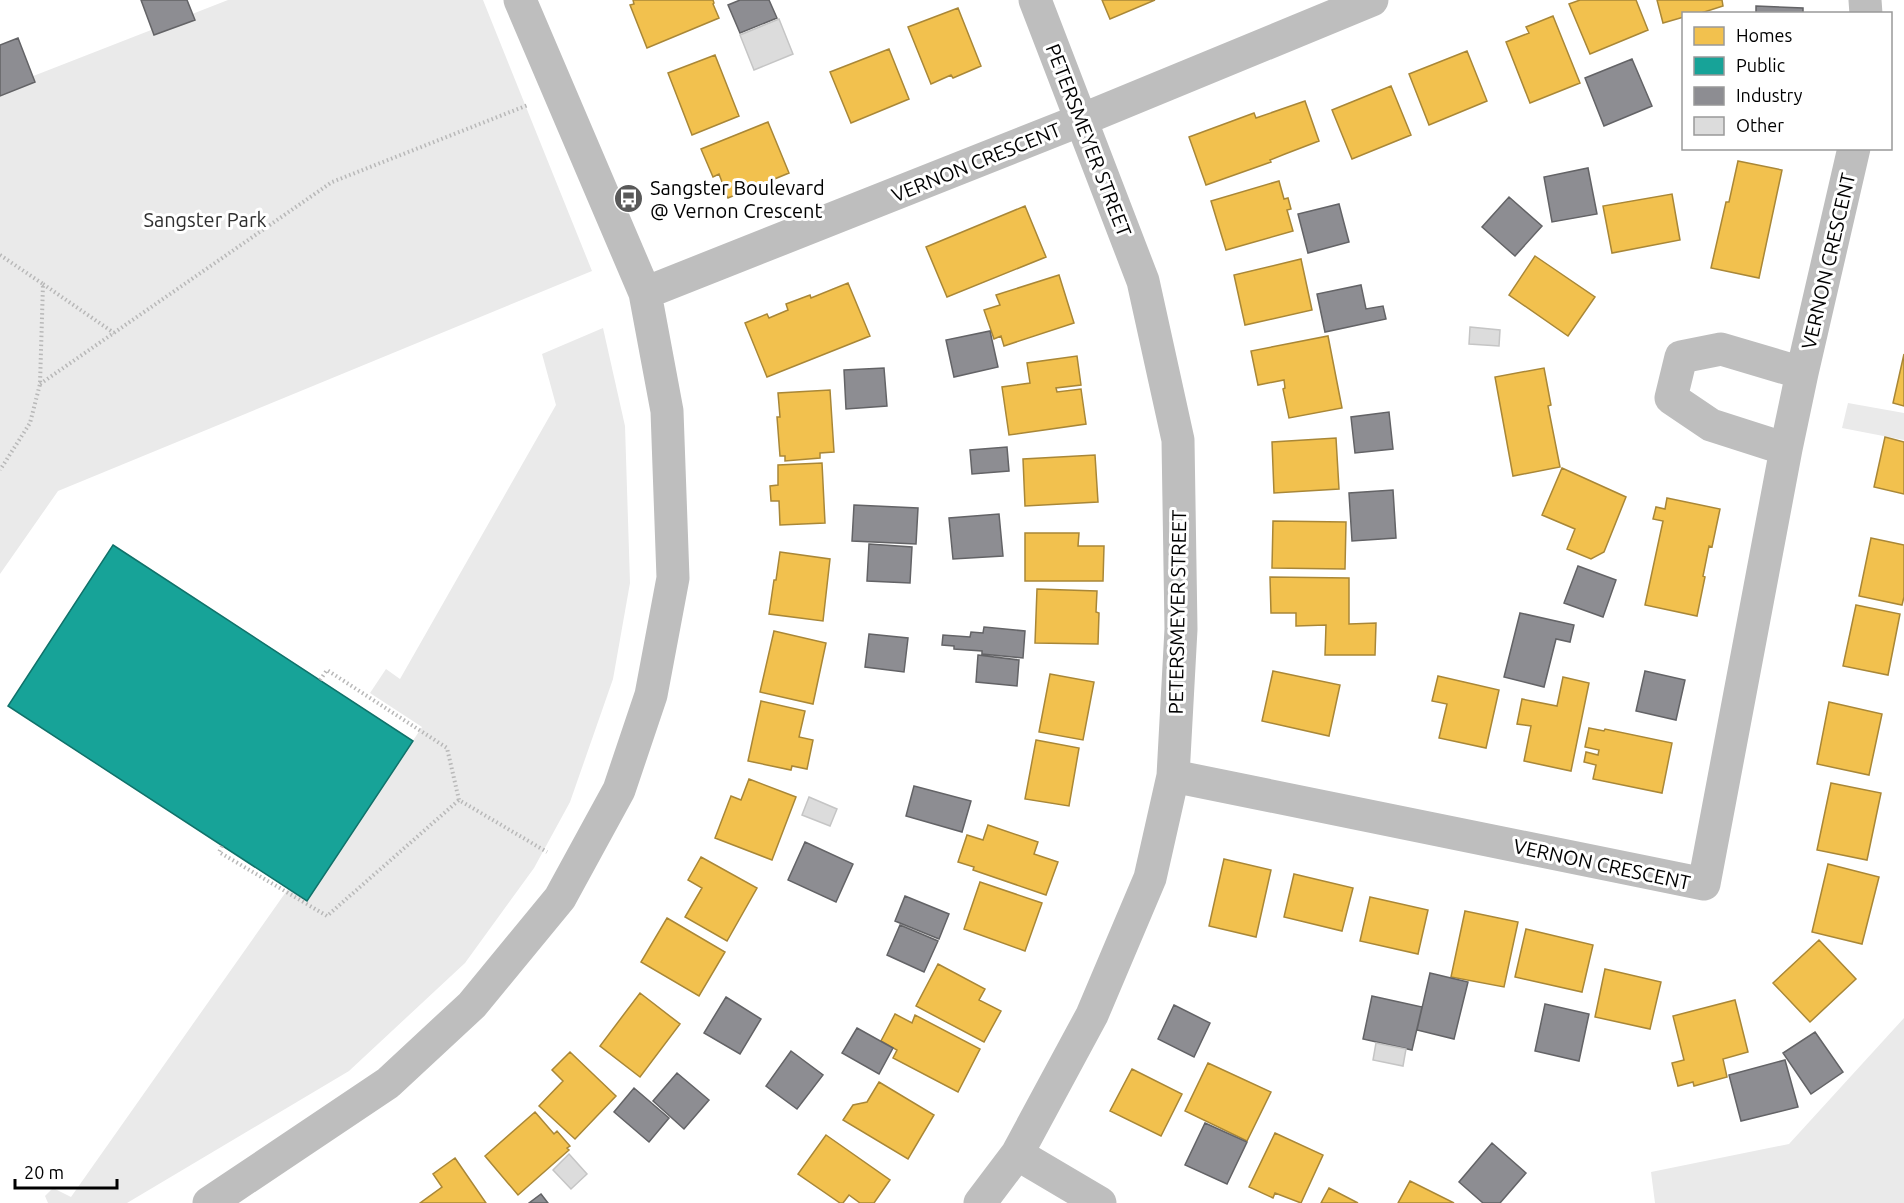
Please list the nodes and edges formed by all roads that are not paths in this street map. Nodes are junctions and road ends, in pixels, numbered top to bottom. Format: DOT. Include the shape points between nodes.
graph roads {
  1 [pos="520,0"];
  2 [pos="1035,0"];
  3 [pos="1372,0"];
  4 [pos="1081,120"];
  5 [pos="1854,150"];
  6 [pos="645,294"];
  7 [pos="1802,373"];
  8 [pos="1786,449"];
  9 [pos="1173,776"];
  10 [pos="1017,1154"];
  11 [pos="209,1203"];
  12 [pos="980,1203"];
  13 [pos="1100,1203"];
  1 -- 6 [label="street"];
  2 -- 4 [label="street, PETERSMEYER STREET"];
  3 -- 4 [label="street, VERNON CRESCENT"];
  4 -- 6 [label="street, VERNON CRESCENT"];
  4 -- 9 [label="street, PETERSMEYER STREET" via="1143,281 1178,440 1180,629"];
  5 -- 7 [label="street, VERNON CRESCENT"];
  6 -- 11 [label="street" via="667,411 673,578 651,695 619,790 560,898 472,1005 388,1083"];
  7 -- 8 [label="street, VERNON CRESCENT"];
  7 -- 8 [label="street, VERNON CRESCENT" via="1720,349 1681,357 1671,398 1711,424"];
  8 -- 9 [label="street, VERNON CRESCENT" via="1704,884"];
  9 -- 10 [label="street, PETERSMEYER STREET" via="1146,889 1092,1015"];
  10 -- 12 [label="street, PETERSMEYER STREET"];
  10 -- 13 [label="street"];
}
